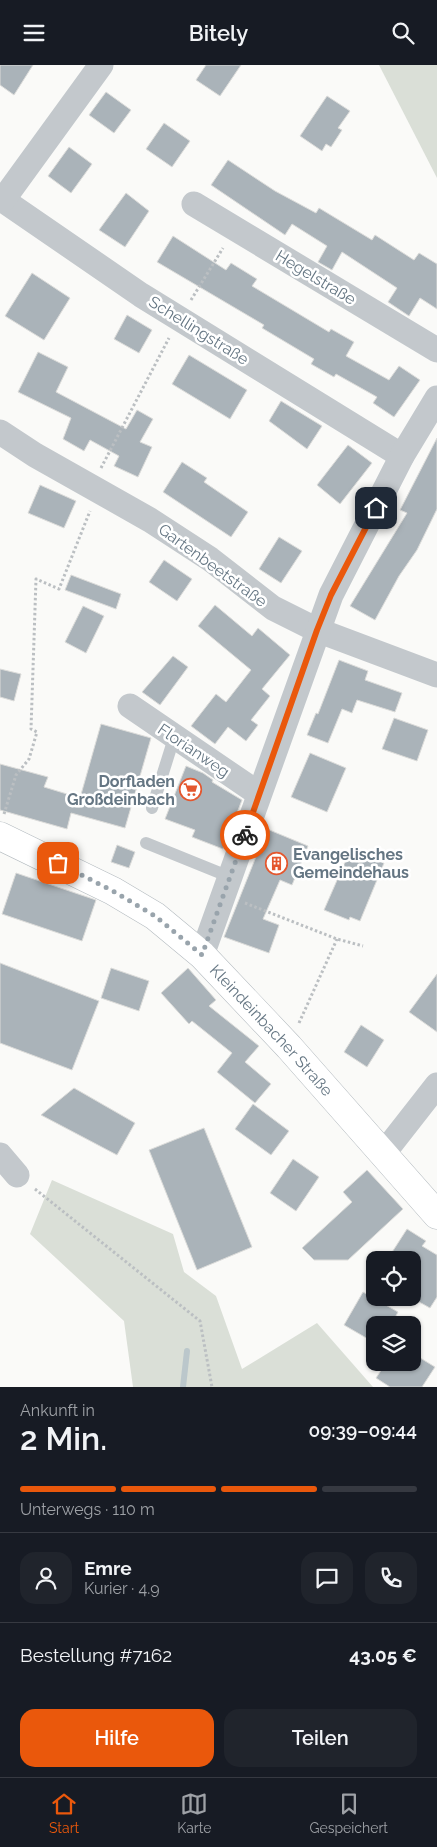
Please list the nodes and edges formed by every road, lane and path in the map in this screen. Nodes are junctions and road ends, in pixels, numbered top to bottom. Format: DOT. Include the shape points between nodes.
graph roads {
  1 [pos="101,65"];
  2 [pos="2,199"];
  3 [pos="194,204"];
  4 [pos="235,229"];
  5 [pos="180,319"];
  6 [pos="437,350"];
  7 [pos="437,398"];
  8 [pos="0,432"];
  9 [pos="402,456"];
  10 [pos="95,488"];
  11 [pos="317,630"];
  12 [pos="437,675"];
  13 [pos="130,706"];
  14 [pos="174,738"];
  15 [pos="259,794"];
  16 [pos="152,808"];
  17 [pos="1,827"];
  18 [pos="146,843"];
  19 [pos="226,886"];
  20 [pos="337,939"];
  21 [pos="363,946"];
  22 [pos="202,955"];
  23 [pos="289,1047"];
  24 [pos="437,1085"];
  25 [pos="0,1155"];
  26 [pos="383,1155"];
  27 [pos="17,1175"];
  28 [pos="437,1215"];
  29 [pos="212,1387"];
  1 -- 2 [label="street"];
  2 -- 5 [label="street, Schellingstraße"];
  3 -- 4 [label="street, Hegelstraße"];
  4 -- 5 [label="path"];
  4 -- 6 [label="street, Hegelstraße"];
  5 -- 9 [label="street, Schellingstraße"];
  5 -- 10 [label="path"];
  7 -- 9 [label="street"];
  8 -- 10 [label="street, Gartenbeetstraße"];
  9 -- 11 [label="street" via="331,595"];
  10 -- 11 [label="street, Gartenbeetstraße" via="210,559 273,608"];
  10 -- 17 [label="path" via="59,589 36,579 31,729 37,732 29,759 16,775"];
  11 -- 12 [label="street, Gartenbeetstraße"];
  11 -- 15 [label="street"];
  13 -- 14 [label="street, Florianweg"];
  14 -- 15 [label="street, Florianweg"];
  14 -- 16 [label="lane"];
  15 -- 19 [label="street"];
  17 -- 22 [label="street, Kleindeinbacher Straße" via="155,916"];
  18 -- 19 [label="lane"];
  19 -- 20 [label="path"];
  19 -- 22 [label="street"];
  20 -- 21 [label="path"];
  20 -- 23 [label="path"];
  22 -- 23 [label="street, Kleindeinbacher Straße"];
  23 -- 26 [label="street, Kleindeinbacher Straße"];
  24 -- 26 [label="street"];
  25 -- 27 [label="street"];
  26 -- 28 [label="street, Kleindeinbacher Straße"];
  27 -- 29 [label="path" via="200,1321"];
}
